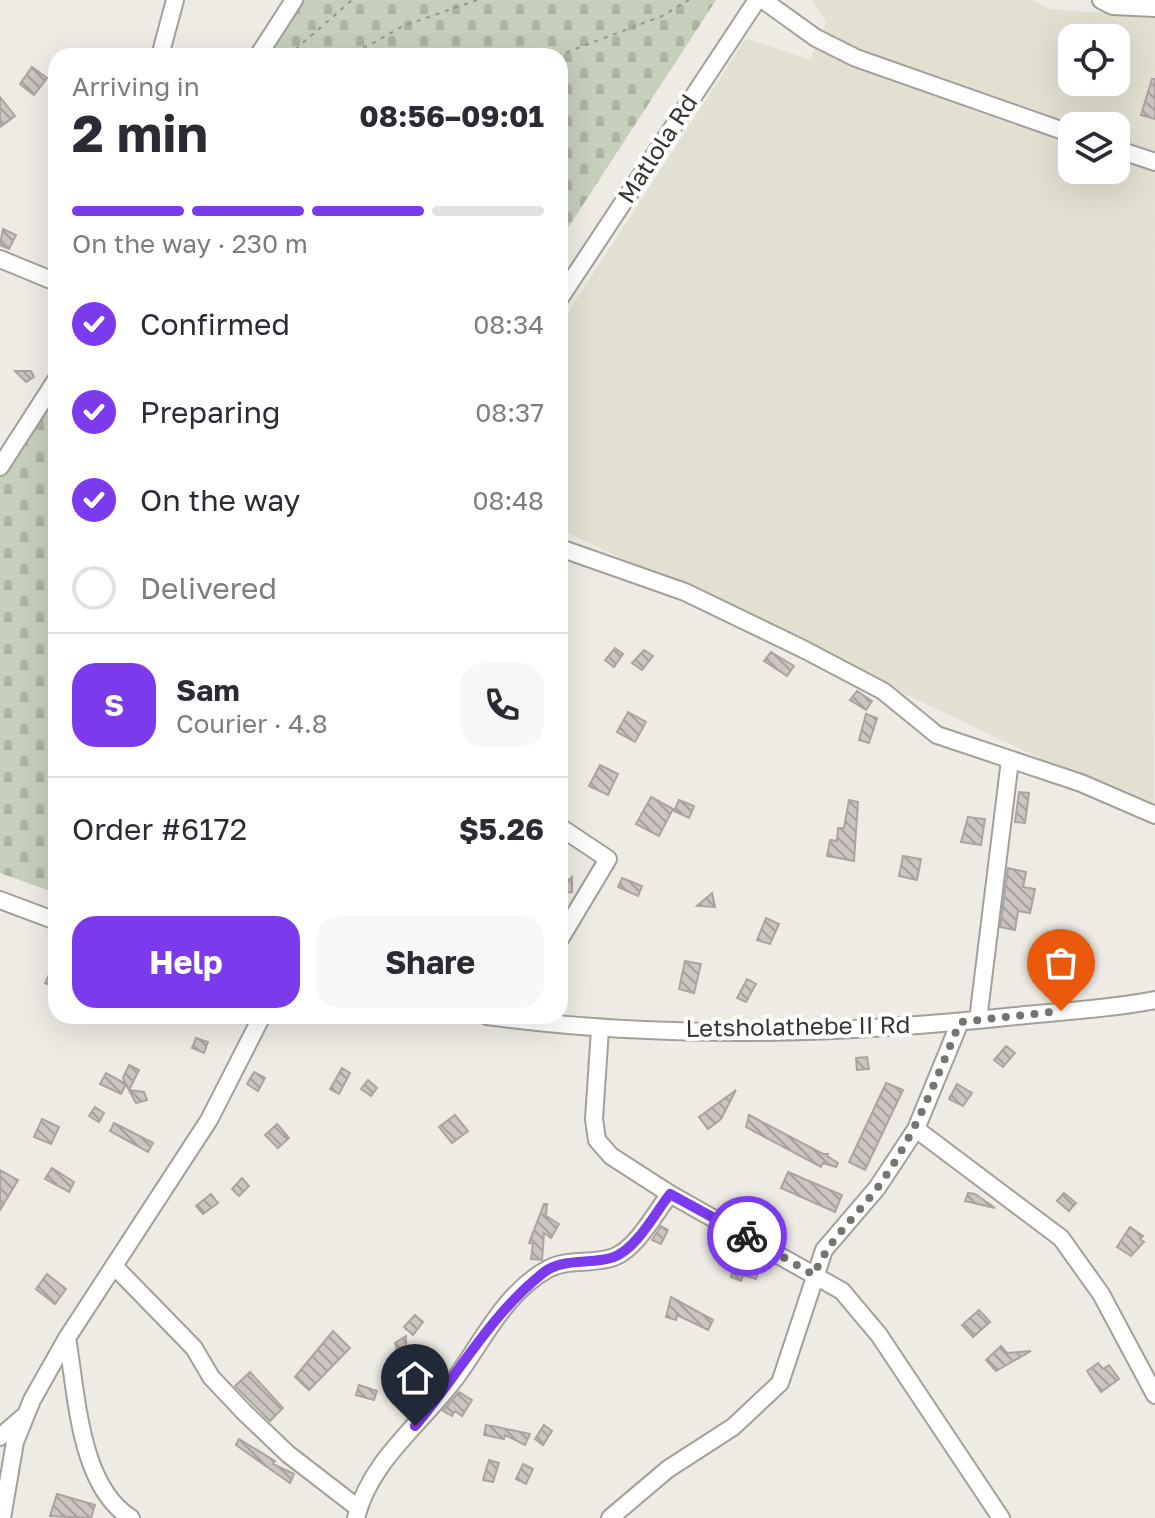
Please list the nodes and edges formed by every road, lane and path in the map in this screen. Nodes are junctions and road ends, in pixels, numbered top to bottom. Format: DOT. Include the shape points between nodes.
graph roads {
  1 [pos="175,0"];
  2 [pos="294,0"];
  3 [pos="352,0"];
  4 [pos="477,0"];
  5 [pos="689,0"];
  6 [pos="760,0"];
  7 [pos="1101,0"];
  8 [pos="1155,8"];
  9 [pos="162,48"];
  10 [pos="263,48"];
  11 [pos="297,48"];
  12 [pos="359,48"];
  13 [pos="568,52"];
  14 [pos="1058,129"];
  15 [pos="1130,154"];
  16 [pos="1155,162"];
  17 [pos="0,259"];
  18 [pos="48,279"];
  19 [pos="568,286"];
  20 [pos="48,392"];
  21 [pos="0,467"];
  22 [pos="568,551"];
  23 [pos="1010,760"];
  24 [pos="1155,815"];
  25 [pos="568,832"];
  26 [pos="0,900"];
  27 [pos="48,918"];
  28 [pos="568,926"];
  29 [pos="1155,1000"];
  30 [pos="978,1020"];
  31 [pos="960,1022"];
  32 [pos="258,1024"];
  33 [pos="561,1024"];
  34 [pos="600,1029"];
  35 [pos="916,1129"];
  36 [pos="670,1194"];
  37 [pos="116,1268"];
  38 [pos="814,1275"];
  39 [pos="67,1338"];
  40 [pos="1155,1395"];
  41 [pos="26,1415"];
  42 [pos="0,1437"];
  43 [pos="4,1486"];
  44 [pos="357,1513"];
  45 [pos="2,1518"];
  46 [pos="131,1518"];
  47 [pos="610,1518"];
  48 [pos="1001,1518"];
  1 -- 9 [label="street"];
  2 -- 10 [label="street"];
  3 -- 11 [label="path"];
  4 -- 12 [label="path"];
  5 -- 13 [label="path" via="662,16"];
  6 -- 14 [label="street" via="856,58"];
  6 -- 19 [label="street, Matlola Rd"];
  7 -- 8 [label="street" via="1113,6"];
  15 -- 16 [label="street"];
  17 -- 18 [label="street"];
  20 -- 21 [label="street"];
  22 -- 23 [label="street" via="697,598 871,684 937,735"];
  23 -- 24 [label="street"];
  23 -- 30 [label="street"];
  25 -- 28 [label="street" via="608,859"];
  26 -- 27 [label="street"];
  29 -- 30 [label="street, Letsholathebe II Rd"];
  30 -- 31 [label="street, Letsholathebe II Rd"];
  31 -- 34 [label="street, Letsholathebe II Rd" via="777,1032"];
  31 -- 35 [label="street"];
  32 -- 37 [label="street" via="209,1120"];
  33 -- 34 [label="street, Letsholathebe II Rd"];
  34 -- 36 [label="street" via="597,1140 611,1156"];
  35 -- 38 [label="street" via="877,1188 824,1250"];
  35 -- 40 [label="street" via="1061,1238 1101,1294"];
  36 -- 38 [label="street"];
  36 -- 44 [label="street" via="626,1250 612,1258 547,1269 513,1299 454,1380 371,1478"];
  37 -- 39 [label="street"];
  37 -- 44 [label="street" via="194,1348 211,1377 244,1412"];
  38 -- 47 [label="street" via="780,1383 733,1427 668,1469"];
  38 -- 48 [label="street" via="842,1291 879,1335"];
  39 -- 41 [label="street"];
  39 -- 46 [label="street" via="95,1475 109,1501"];
  41 -- 42 [label="street"];
  41 -- 43 [label="street"];
  43 -- 45 [label="street"];
}
